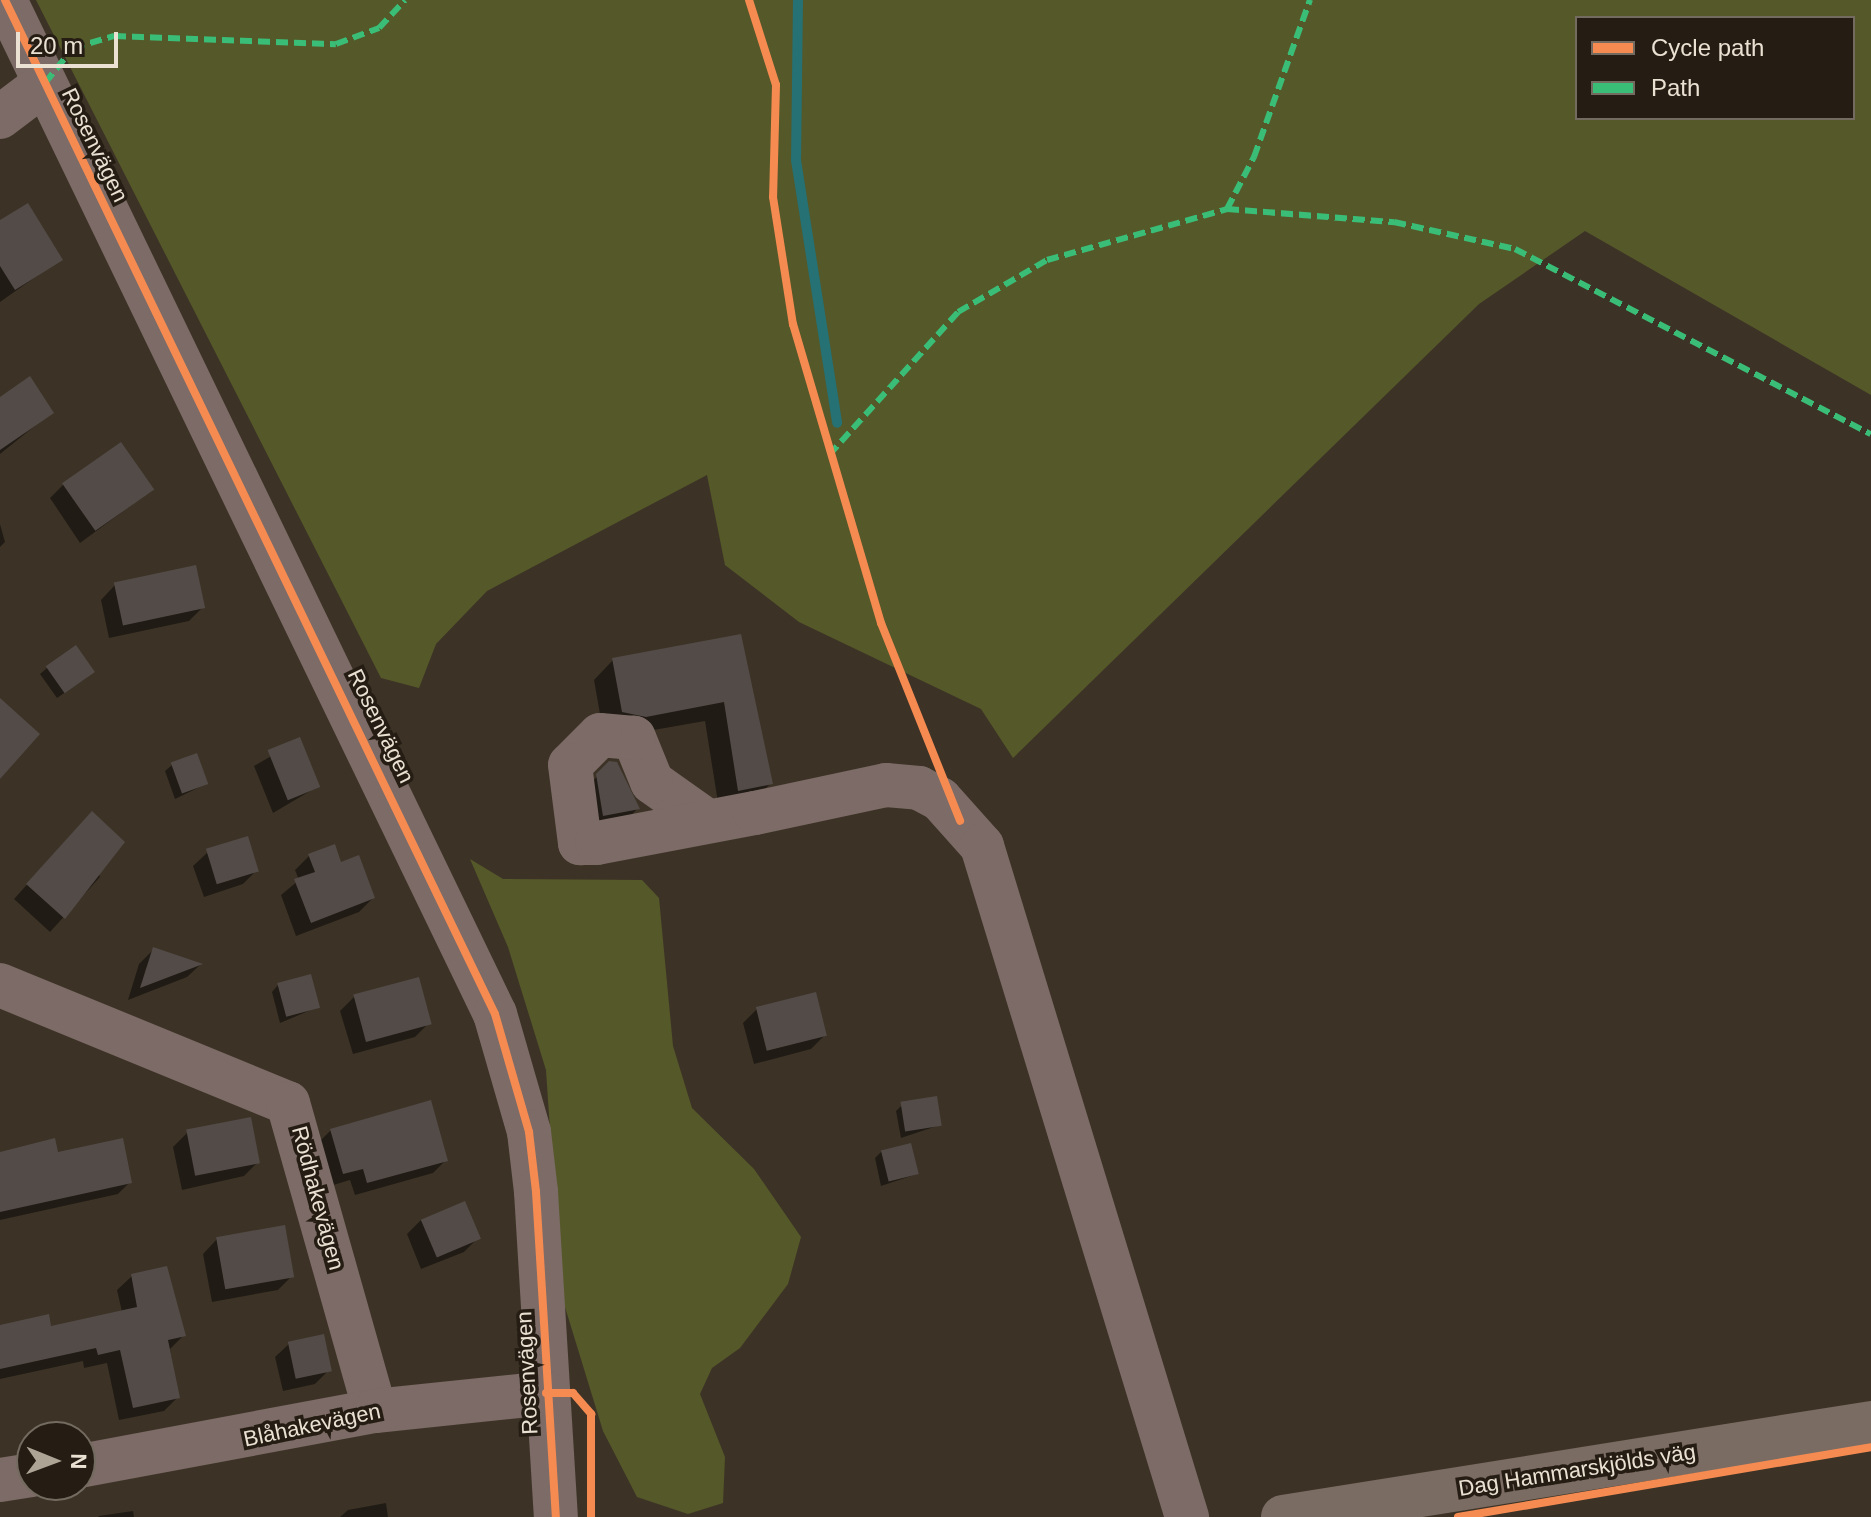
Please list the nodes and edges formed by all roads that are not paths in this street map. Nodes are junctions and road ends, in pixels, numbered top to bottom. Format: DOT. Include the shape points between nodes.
graph roads {
  1 [pos="5,0"];
  2 [pos="45,83"];
  3 [pos="0,117"];
  4 [pos="707,821"];
  5 [pos="0,985"];
  6 [pos="375,1411"];
  7 [pos="547,1411"];
  8 [pos="1871,1423"];
  9 [pos="96,1463"];
  10 [pos="534,1517"];
  11 [pos="556,1517"];
  12 [pos="1187,1517"];
  13 [pos="1283,1517"];
  1 -- 2 [label="street, Rosenvägen"];
  2 -- 3 [label="street"];
  2 -- 7 [label="street, Rosenvägen" via="495,1014 529,1132"];
  4 -- 12 [label="street" via="886,785 919,788 982,846"];
  5 -- 6 [label="street, Rödhakevägen" via="288,1103"];
  6 -- 7 [label="street, Blåhakevägen"];
  6 -- 9 [label="street, Blåhakevägen"];
  7 -- 10 [label="street, Rosenvägen"];
  7 -- 11 [label="street, Rosenvägen"];
  8 -- 13 [label="main road, Dag Hammarskjölds väg"];
}
